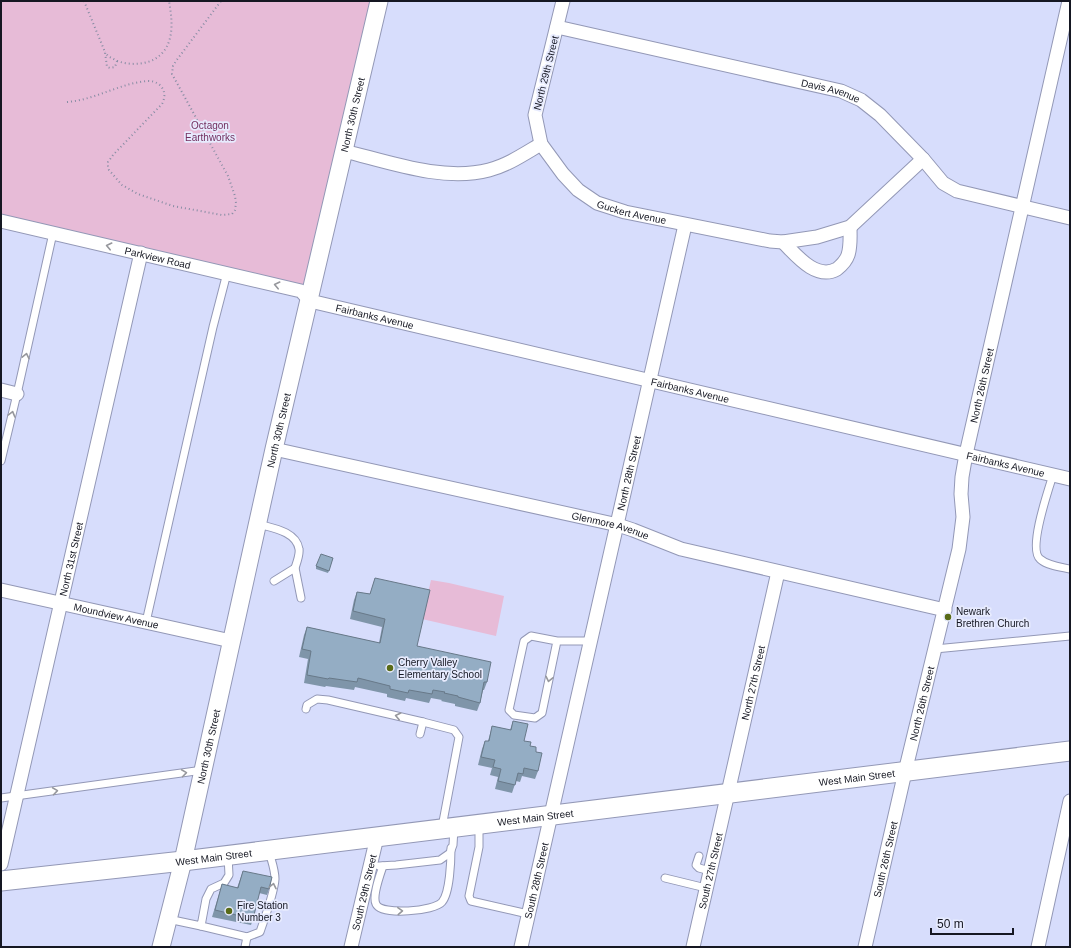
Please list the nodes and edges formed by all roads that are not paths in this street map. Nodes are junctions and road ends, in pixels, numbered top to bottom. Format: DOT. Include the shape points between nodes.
graph roads {
  1 [pos="379,1"];
  2 [pos="563,1"];
  3 [pos="1069,1"];
  4 [pos="557,27"];
  5 [pos="541,144"];
  6 [pos="344,151"];
  7 [pos="923,159"];
  8 [pos="1022,208"];
  9 [pos="1070,218"];
  10 [pos="1,221"];
  11 [pos="685,225"];
  12 [pos="850,227"];
  13 [pos="53,233"];
  14 [pos="783,242"];
  15 [pos="141,253"];
  16 [pos="226,273"];
  17 [pos="310,302"];
  18 [pos="650,380"];
  19 [pos="1,390"];
  20 [pos="17,394"];
  21 [pos="274,449"];
  22 [pos="966,454"];
  23 [pos="1,461"];
  24 [pos="1053,475"];
  25 [pos="1070,479"];
  26 [pos="257,524"];
  27 [pos="618,525"];
  28 [pos="295,568"];
  29 [pos="1070,569"];
  30 [pos="778,572"];
  31 [pos="274,581"];
  32 [pos="1,590"];
  33 [pos="301,598"];
  34 [pos="61,603"];
  35 [pos="945,610"];
  36 [pos="146,622"];
  37 [pos="1070,636"];
  38 [pos="231,641"];
  39 [pos="557,641"];
  40 [pos="591,641"];
  41 [pos="935,649"];
  42 [pos="306,709"];
  43 [pos="423,722"];
  44 [pos="420,734"];
  45 [pos="1070,751"];
  46 [pos="203,770"];
  47 [pos="905,772"];
  48 [pos="727,794"];
  49 [pos="16,796"];
  50 [pos="1,798"];
  51 [pos="1070,801"];
  52 [pos="552,815"];
  53 [pos="479,824"];
  54 [pos="448,828"];
  55 [pos="377,837"];
  56 [pos="1066,840"];
  57 [pos="451,848"];
  58 [pos="269,850"];
  59 [pos="228,856"];
  60 [pos="699,856"];
  61 [pos="183,861"];
  62 [pos="1,864"];
  63 [pos="377,866"];
  64 [pos="710,871"];
  65 [pos="665,878"];
  66 [pos="1,881"];
  67 [pos="706,888"];
  68 [pos="370,908"];
  69 [pos="528,914"];
  70 [pos="168,919"];
  71 [pos="201,926"];
  72 [pos="247,937"];
  73 [pos="161,947"];
  74 [pos="245,947"];
  75 [pos="351,947"];
  76 [pos="521,947"];
  77 [pos="693,947"];
  78 [pos="865,947"];
  79 [pos="1038,947"];
  1 -- 6 [label="street, North 30th Street"];
  2 -- 4 [label="street, North 29th Street"];
  3 -- 8 [label="street, North 26th Street"];
  4 -- 5 [label="street, North 29th Street" via="535,115"];
  4 -- 7 [label="street, Davis Avenue" via="841,91 861,100 880,115"];
  5 -- 6 [label="street" via="506,164 471,173 432,172"];
  5 -- 11 [label="street, Guckert Avenue" via="578,190 597,203"];
  6 -- 17 [label="street, North 30th Street"];
  7 -- 8 [label="street, Davis Avenue" via="943,183 957,191"];
  7 -- 12 [label="street, Guckert Avenue"];
  8 -- 9 [label="street, Davis Avenue"];
  8 -- 22 [label="street, North 26th Street"];
  10 -- 13 [label="street, Parkview Road"];
  11 -- 14 [label="street, Guckert Avenue"];
  11 -- 18 [label="street, North 28th Street"];
  12 -- 14 [label="street, Guckert Avenue" via="817,237"];
  12 -- 14 [label="street" via="848,257 833,271 812,268"];
  15 -- 13 [label="street, Parkview Road, one-way"];
  20 -- 13 [label="lane, one-way"];
  15 -- 16 [label="street, Parkview Road"];
  15 -- 34 [label="street, North 31st Street"];
  17 -- 16 [label="street, Parkview Road, one-way" via="301,291"];
  16 -- 36 [label="lane"];
  17 -- 18 [label="street, Fairbanks Avenue"];
  17 -- 21 [label="street, North 30th Street"];
  18 -- 22 [label="street, Fairbanks Avenue"];
  18 -- 27 [label="street, North 28th Street"];
  19 -- 20 [label="street"];
  23 -- 20 [label="lane, one-way"];
  21 -- 26 [label="street, North 30th Street"];
  21 -- 27 [label="street, Glenmore Avenue"];
  22 -- 24 [label="street, Fairbanks Avenue"];
  22 -- 35 [label="street, North 26th Street" via="962,477 963,517 959,549"];
  24 -- 25 [label="street, Fairbanks Avenue"];
  24 -- 29 [label="lane" via="1039,527 1036,554 1040,560"];
  26 -- 28 [label="lane" via="285,532 295,539 299,550"];
  26 -- 38 [label="street, North 30th Street"];
  27 -- 30 [label="street, Glenmore Avenue" via="682,549"];
  27 -- 40 [label="street, North 28th Street"];
  28 -- 31 [label="lane"];
  28 -- 33 [label="lane"];
  30 -- 35 [label="street, Glenmore Avenue"];
  30 -- 48 [label="street, North 27th Street"];
  32 -- 34 [label="street, Moundview Avenue"];
  34 -- 36 [label="street, Moundview Avenue"];
  34 -- 49 [label="street, North 31st Street"];
  35 -- 41 [label="street, North 26th Street"];
  36 -- 38 [label="street, Moundview Avenue"];
  37 -- 41 [label="lane"];
  38 -- 46 [label="street, North 30th Street"];
  39 -- 39 [label="lane, one-way" via="542,713 535,718 514,716 509,710 524,641 530,636"];
  39 -- 40 [label="lane"];
  40 -- 52 [label="street, North 28th Street"];
  41 -- 47 [label="street, North 26th Street"];
  43 -- 42 [label="lane, one-way" via="328,700 317,699 306,705"];
  43 -- 44 [label="lane"];
  43 -- 54 [label="lane" via="454,730 459,738"];
  45 -- 47 [label="main road, West Main Street"];
  49 -- 46 [label="lane, one-way"];
  46 -- 61 [label="street, North 30th Street"];
  47 -- 48 [label="main road, West Main Street"];
  47 -- 78 [label="street, South 26th Street"];
  48 -- 52 [label="main road, West Main Street"];
  48 -- 64 [label="street, South 27th Street"];
  49 -- 50 [label="lane"];
  49 -- 62 [label="street, North 31st Street"];
  51 -- 56 [label="street"];
  52 -- 53 [label="main road, West Main Street"];
  52 -- 69 [label="street, South 28th Street"];
  53 -- 54 [label="main road, West Main Street"];
  53 -- 69 [label="lane" via="479,846 469,896 471,901"];
  54 -- 55 [label="main road, West Main Street"];
  54 -- 57 [label="lane"];
  55 -- 58 [label="main road, West Main Street"];
  55 -- 63 [label="street, South 29th Street"];
  56 -- 79 [label="street"];
  57 -- 63 [label="lane" via="440,860"];
  68 -- 57 [label="lane, one-way" via="387,911 412,910 436,907 442,903 451,871"];
  58 -- 59 [label="main road, West Main Street"];
  72 -- 58 [label="lane, one-way" via="260,932 269,907 275,880"];
  59 -- 61 [label="main road, West Main Street"];
  59 -- 71 [label="lane" via="229,875 224,883 211,889 206,899"];
  60 -- 64 [label="lane" via="696,865 698,868"];
  61 -- 66 [label="main road, West Main Street"];
  61 -- 70 [label="street, North 30th Street"];
  63 -- 68 [label="street, South 29th Street"];
  64 -- 67 [label="street, South 27th Street"];
  65 -- 67 [label="lane"];
  67 -- 77 [label="street, South 27th Street"];
  68 -- 75 [label="street, South 29th Street"];
  69 -- 76 [label="street, South 28th Street"];
  70 -- 71 [label="lane"];
  70 -- 73 [label="street, North 30th Street"];
  71 -- 72 [label="lane"];
  72 -- 74 [label="lane"];
}
